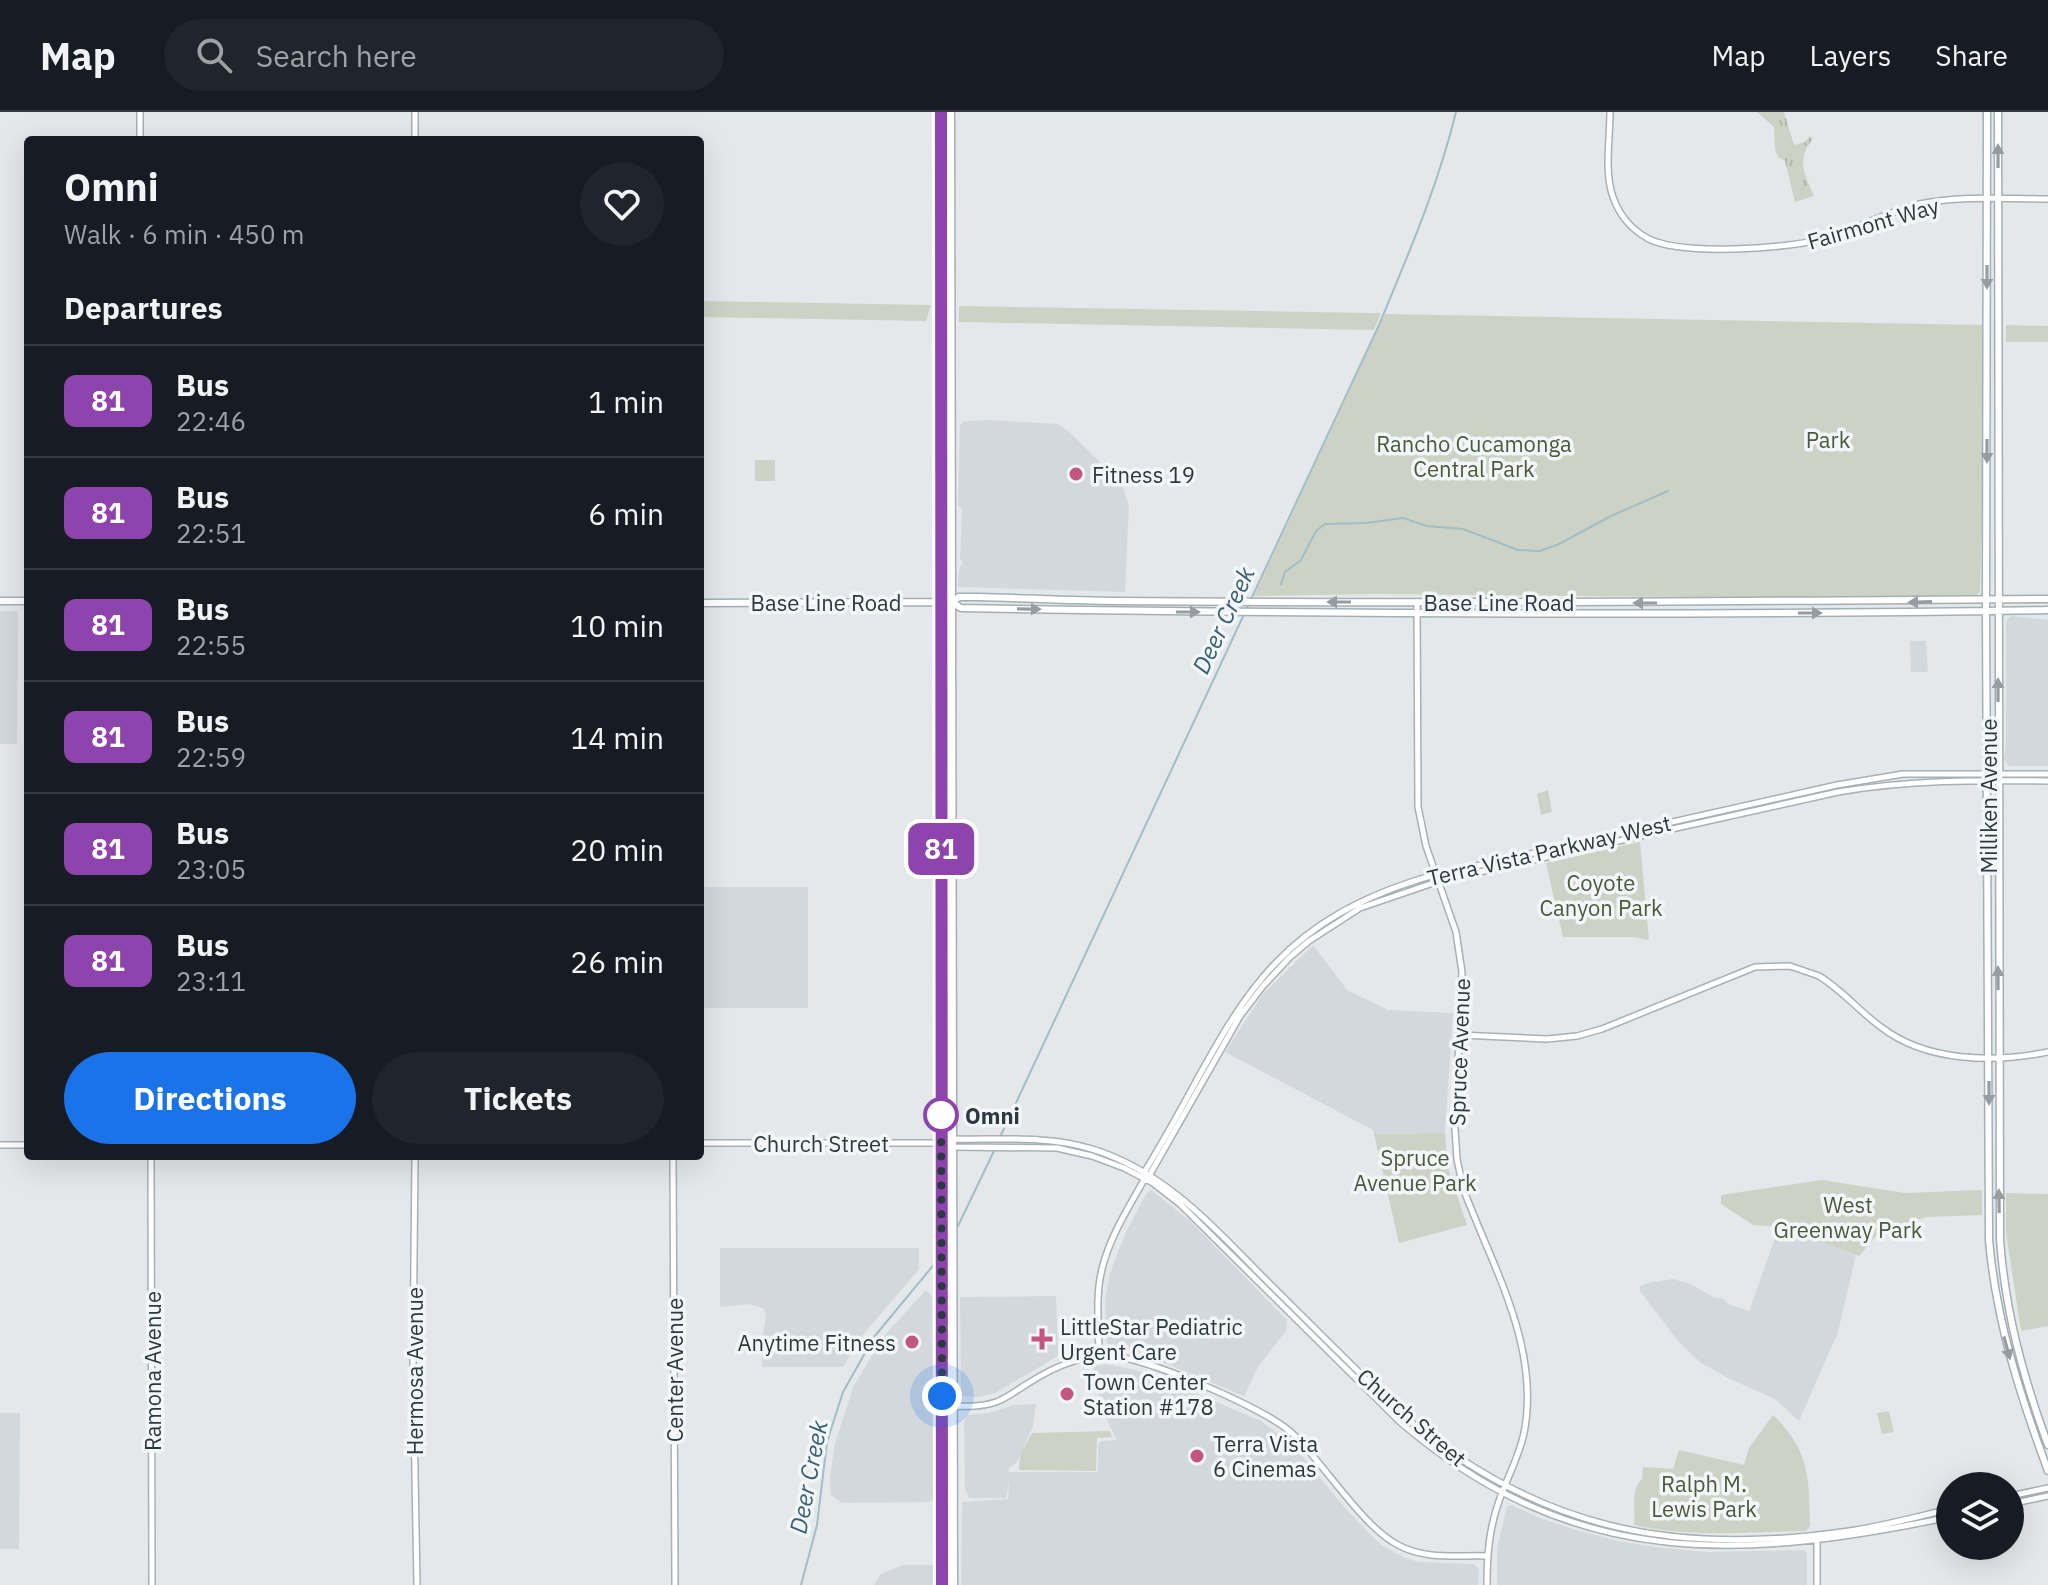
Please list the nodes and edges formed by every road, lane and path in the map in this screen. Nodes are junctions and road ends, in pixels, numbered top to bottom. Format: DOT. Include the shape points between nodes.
graph roads {
  1 [pos="140,112"];
  2 [pos="415,112"];
  3 [pos="941,112"];
  4 [pos="951,112"];
  5 [pos="1610,112"];
  6 [pos="1987,112"];
  7 [pos="1998,112"];
  8 [pos="140,136"];
  9 [pos="415,136"];
  10 [pos="1987,199"];
  11 [pos="1998,199"];
  12 [pos="2048,199"];
  13 [pos="1986,599"];
  14 [pos="1998,599"];
  15 [pos="2048,599"];
  16 [pos="0,601"];
  17 [pos="24,601"];
  18 [pos="940,602"];
  19 [pos="952,602"];
  20 [pos="1417,602"];
  21 [pos="704,603"];
  22 [pos="2048,610"];
  23 [pos="1998,611"];
  24 [pos="1417,612"];
  25 [pos="1986,612"];
  26 [pos="2048,774"];
  27 [pos="1987,777"];
  28 [pos="1998,777"];
  29 [pos="2048,781"];
  30 [pos="1437,878"];
  31 [pos="1460,1035"];
  32 [pos="2048,1052"];
  33 [pos="1989,1056"];
  34 [pos="1998,1056"];
  35 [pos="704,1143"];
  36 [pos="941,1143"];
  37 [pos="952,1143"];
  38 [pos="1001,1143"];
  39 [pos="0,1145"];
  40 [pos="24,1145"];
  41 [pos="151,1160"];
  42 [pos="415,1160"];
  43 [pos="673,1160"];
  44 [pos="1147,1175"];
  45 [pos="1099,1356"];
  46 [pos="942,1406"];
  47 [pos="954,1406"];
  48 [pos="2048,1445"];
  49 [pos="2048,1471"];
  50 [pos="2048,1488"];
  51 [pos="1503,1490"];
  52 [pos="2024,1493"];
  53 [pos="2048,1496"];
  54 [pos="2024,1501"];
  55 [pos="1936,1512"];
  56 [pos="1936,1519"];
  57 [pos="1817,1538"];
  58 [pos="1487,1556"];
  59 [pos="152,1585"];
  60 [pos="417,1585"];
  61 [pos="675,1585"];
  62 [pos="942,1585"];
  63 [pos="954,1585"];
  64 [pos="1487,1585"];
  65 [pos="1817,1585"];
  1 -- 8 [label="street"];
  2 -- 9 [label="street"];
  3 -- 18 [label="main road"];
  4 -- 19 [label="main road"];
  5 -- 10 [label="street, Fairmont Way" via="1609,181 1616,205 1636,230 1666,245 1780,247 1834,236 1919,205"];
  6 -- 10 [label="main road, Milliken Avenue"];
  11 -- 7 [label="main road, Milliken Avenue, one-way"];
  10 -- 11 [label="street, Fairmont Way"];
  10 -- 13 [label="main road, Milliken Avenue, one-way"];
  11 -- 12 [label="street, Fairmont Way"];
  11 -- 14 [label="main road, Milliken Avenue"];
  13 -- 14 [label="main road, Base Line Road"];
  13 -- 20 [label="main road, Base Line Road, one-way"];
  13 -- 25 [label="main road, Milliken Avenue"];
  14 -- 15 [label="main road, Base Line Road"];
  14 -- 23 [label="main road, Milliken Avenue"];
  16 -- 17 [label="main road"];
  18 -- 19 [label="main road, Base Line Road"];
  18 -- 21 [label="main road, Base Line Road"];
  18 -- 36 [label="main road"];
  20 -- 19 [label="main road, Base Line Road, one-way" via="959,597"];
  19 -- 24 [label="main road, Base Line Road, one-way" via="961,608"];
  19 -- 37 [label="main road"];
  20 -- 24 [label="street, Spruce Avenue"];
  22 -- 23 [label="main road, Base Line Road"];
  23 -- 25 [label="main road, Base Line Road"];
  28 -- 23 [label="main road, Milliken Avenue, one-way"];
  24 -- 25 [label="main road, Base Line Road, one-way"];
  24 -- 30 [label="street, Spruce Avenue" via="1418,807"];
  25 -- 27 [label="main road, Milliken Avenue"];
  26 -- 28 [label="street"];
  27 -- 28 [label="street, Terra Vista Parkway West"];
  27 -- 30 [label="street, Terra Vista Parkway West" via="1838,792"];
  27 -- 33 [label="main road, Milliken Avenue"];
  28 -- 29 [label="street"];
  34 -- 28 [label="main road, Milliken Avenue, one-way"];
  30 -- 31 [label="street, Spruce Avenue" via="1461,958"];
  30 -- 44 [label="street, Terra Vista Parkway West" via="1392,887 1357,903 1305,935 1275,962 1224,1028"];
  31 -- 33 [label="street" via="1577,1036 1744,969 1777,965 1819,976 1908,1044 1939,1054"];
  31 -- 51 [label="street, Spruce Avenue" via="1458,1169 1521,1340 1528,1375 1523,1438"];
  32 -- 34 [label="street"];
  33 -- 34 [label="street"];
  33 -- 49 [label="main road, Milliken Avenue, one-way" via="1989,1240 1998,1307 2017,1385"];
  48 -- 34 [label="main road, Milliken Avenue, one-way" via="2021,1365 2004,1287"];
  35 -- 36 [label="street, Church Street"];
  36 -- 37 [label="street, Church Street"];
  36 -- 46 [label="main road"];
  37 -- 38 [label="street, Church Street"];
  37 -- 38 [label="street, Church Street"];
  37 -- 47 [label="main road"];
  38 -- 44 [label="street, Church Street" via="1040,1140 1090,1148"];
  39 -- 40 [label="street"];
  41 -- 59 [label="street, Ramona Avenue"];
  42 -- 60 [label="street, Hermosa Avenue"];
  43 -- 61 [label="street, Center Avenue"];
  44 -- 45 [label="street, Terra Vista Parkway West" via="1102,1268"];
  44 -- 51 [label="street, Church Street" via="1206,1218 1399,1412"];
  45 -- 47 [label="street" via="1059,1366 997,1402"];
  45 -- 58 [label="street" via="1147,1364 1277,1421 1398,1545 1427,1555"];
  46 -- 47 [label="street"];
  46 -- 62 [label="main road"];
  47 -- 63 [label="main road"];
  50 -- 52 [label="street"];
  51 -- 57 [label="street, Church Street" via="1627,1533"];
  51 -- 58 [label="street, Spruce Avenue"];
  53 -- 54 [label="street"];
  55 -- 57 [label="street, Church Street"];
  56 -- 57 [label="street, Church Street"];
  57 -- 65 [label="street"];
  58 -- 64 [label="street, Spruce Avenue"];
}
